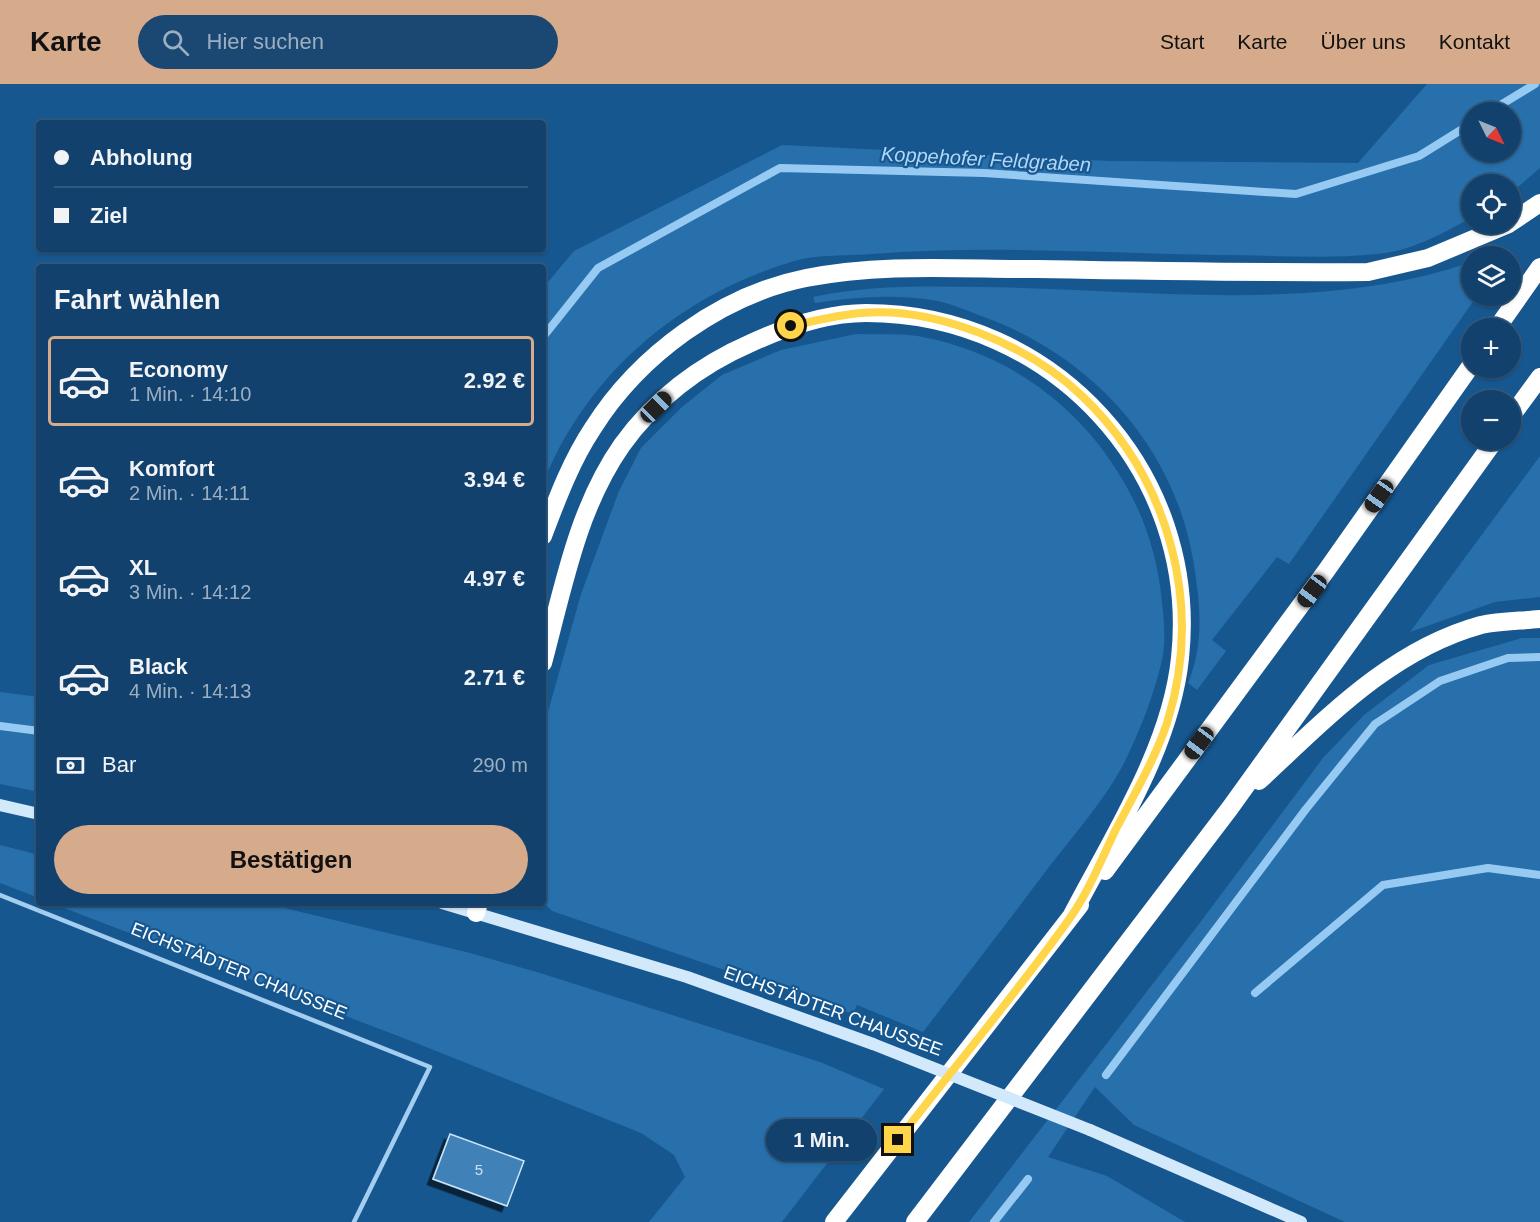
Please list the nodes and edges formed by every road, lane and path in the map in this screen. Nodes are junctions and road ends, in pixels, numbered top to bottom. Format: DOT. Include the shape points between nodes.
graph roads {
  1 [pos="1540,203"];
  2 [pos="1521,216"];
  3 [pos="1485,234"];
  4 [pos="1540,267"];
  5 [pos="1504,318"];
  6 [pos="1540,377"];
  7 [pos="1462,378"];
  8 [pos="1521,403"];
  9 [pos="1488,450"];
  10 [pos="546,528"];
  11 [pos="1540,619"];
  12 [pos="546,652"];
  13 [pos="0,806"];
  14 [pos="1230,808"];
  15 [pos="36,813"];
  16 [pos="0,895"];
  17 [pos="478,908"];
  18 [pos="1072,915"];
  19 [pos="354,1222"];
  20 [pos="834,1222"];
  21 [pos="915,1222"];
  22 [pos="1301,1222"];
  1 -- 2 [label="highway"];
  3 -- 10 [label="highway" via="1437,255 1368,272 924,268 839,273 778,285 727,308 680,336 627,384 592,429 561,487"];
  4 -- 5 [label="highway"];
  6 -- 8 [label="highway"];
  7 -- 18 [label="highway" via="1326,572"];
  9 -- 14 [label="highway"];
  11 -- 14 [label="highway" via="1482,625 1427,646 1378,675"];
  12 -- 18 [label="highway" via="576,537 606,471 643,420 696,372 731,351 791,326 863,313 934,320 999,341 1050,369 1103,417 1128,448 1161,512 1172,542 1179,584 1180,661 1166,723"];
  13 -- 15 [label="main road"];
  14 -- 21 [label="highway"];
  16 -- 19 [label="lane, EICHSTÄDTER CHAUSSEE" via="430,1067"];
  17 -- 22 [label="main road, EICHSTÄDTER CHAUSSEE, bridge" via="873,1044 1090,1130"];
  18 -- 20 [label="highway"];
}
